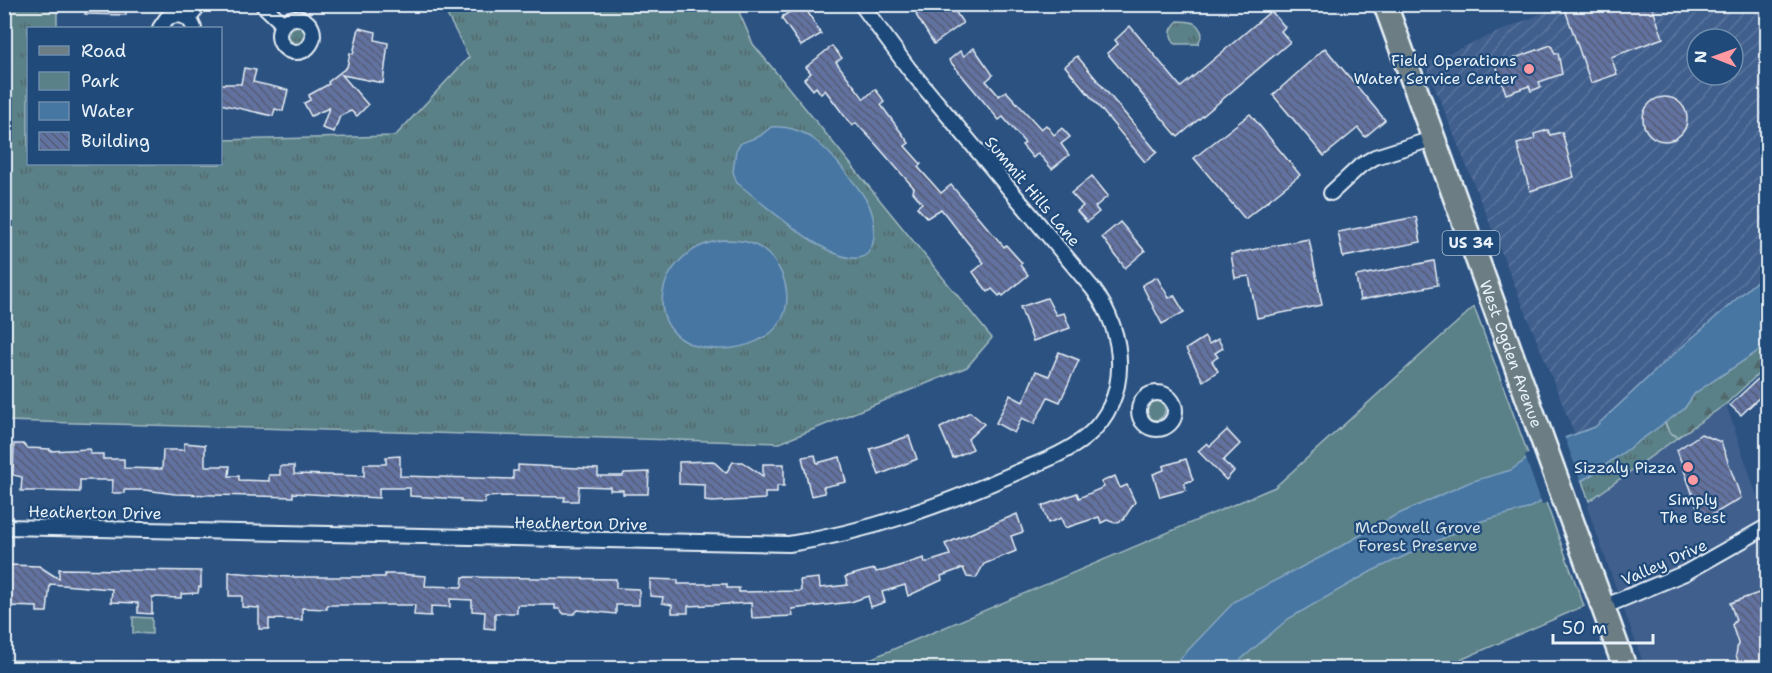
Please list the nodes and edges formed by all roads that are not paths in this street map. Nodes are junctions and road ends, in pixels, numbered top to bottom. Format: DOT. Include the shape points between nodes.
graph roads {
  1 [pos="199,4"];
  2 [pos="262,4"];
  3 [pos="861,4"];
  4 [pos="1385,4"];
  5 [pos="192,24"];
  6 [pos="283,24"];
  7 [pos="160,27"];
  8 [pos="1432,139"];
  9 [pos="1331,193"];
  10 [pos="1114,396"];
  11 [pos="1139,405"];
  12 [pos="1767,526"];
  13 [pos="4,527"];
  14 [pos="1603,607"];
  15 [pos="1625,669"];
  1 -- 5 [label="street"];
  2 -- 6 [label="street"];
  3 -- 10 [label="street, Summit Hills Lane" via="909,69 1106,306 1116,331 1120,357"];
  4 -- 8 [label="main road, West Ogden Avenue / US 34"];
  5 -- 7 [label="street" via="172,15"];
  8 -- 9 [label="street" via="1375,157"];
  8 -- 14 [label="main road, West Ogden Avenue / US 34"];
  10 -- 11 [label="street"];
  10 -- 13 [label="street, Heatherton Drive" via="1104,417 1087,436 1066,450 951,501 874,527 789,544"];
  12 -- 14 [label="street, Valley Drive" via="1685,573"];
  14 -- 15 [label="main road, West Ogden Avenue / US 34"];
}
